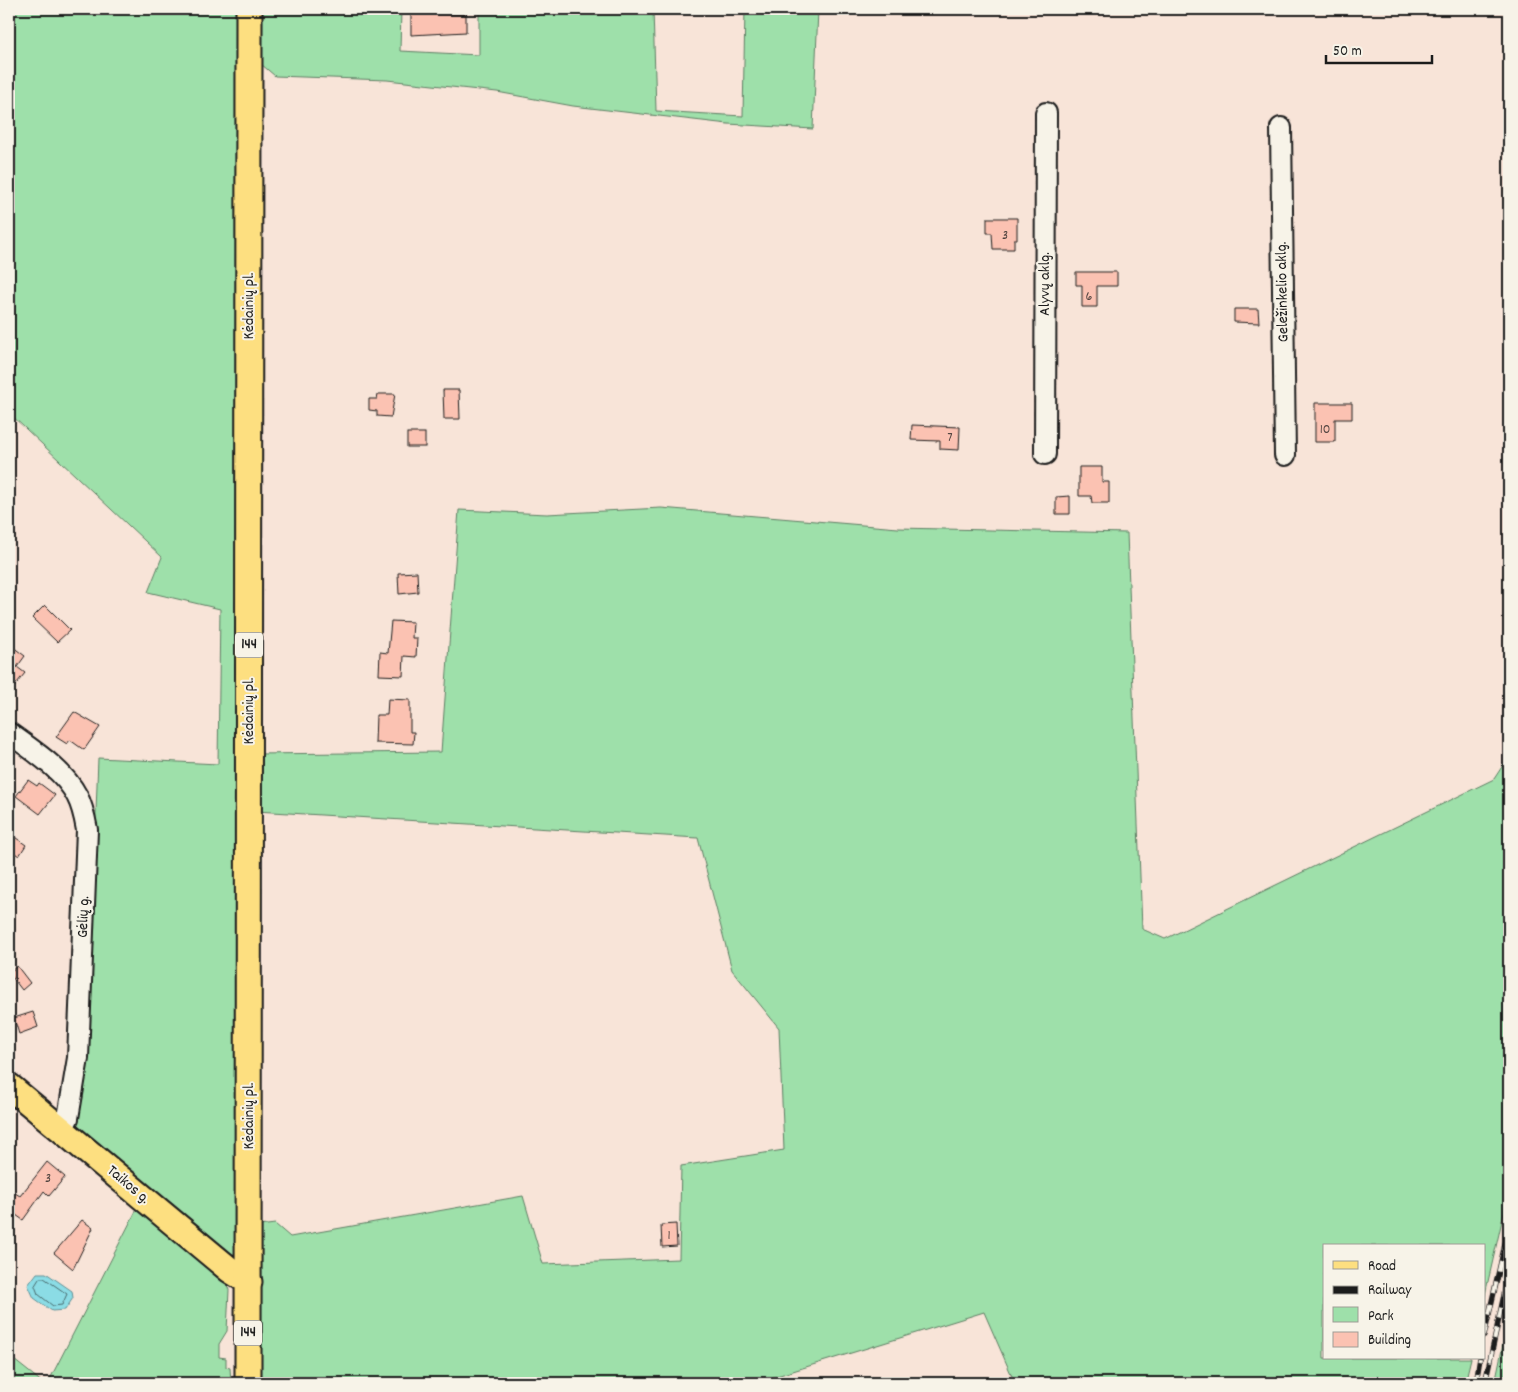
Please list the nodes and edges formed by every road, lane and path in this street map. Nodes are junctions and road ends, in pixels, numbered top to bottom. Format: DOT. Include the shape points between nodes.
graph roads {
  1 [pos="249,9"];
  2 [pos="1046,114"];
  3 [pos="1281,128"];
  4 [pos="1045,454"];
  5 [pos="1285,455"];
  6 [pos="9,733"];
  7 [pos="9,1086"];
  8 [pos="62,1130"];
  9 [pos="249,1282"];
  10 [pos="248,1383"];
  1 -- 9 [label="main road, Kėdainių pl. / 144"];
  2 -- 4 [label="street, Alyvų aklg."];
  3 -- 5 [label="street, Geležinkelio aklg."];
  6 -- 8 [label="street, Gėlių g." via="60,774 76,794 87,830 78,1058 68,1118"];
  7 -- 8 [label="main road, Taikos g."];
  8 -- 9 [label="main road, Taikos g." via="230,1270"];
  9 -- 10 [label="main road, Kėdainių pl. / 144"];
}
